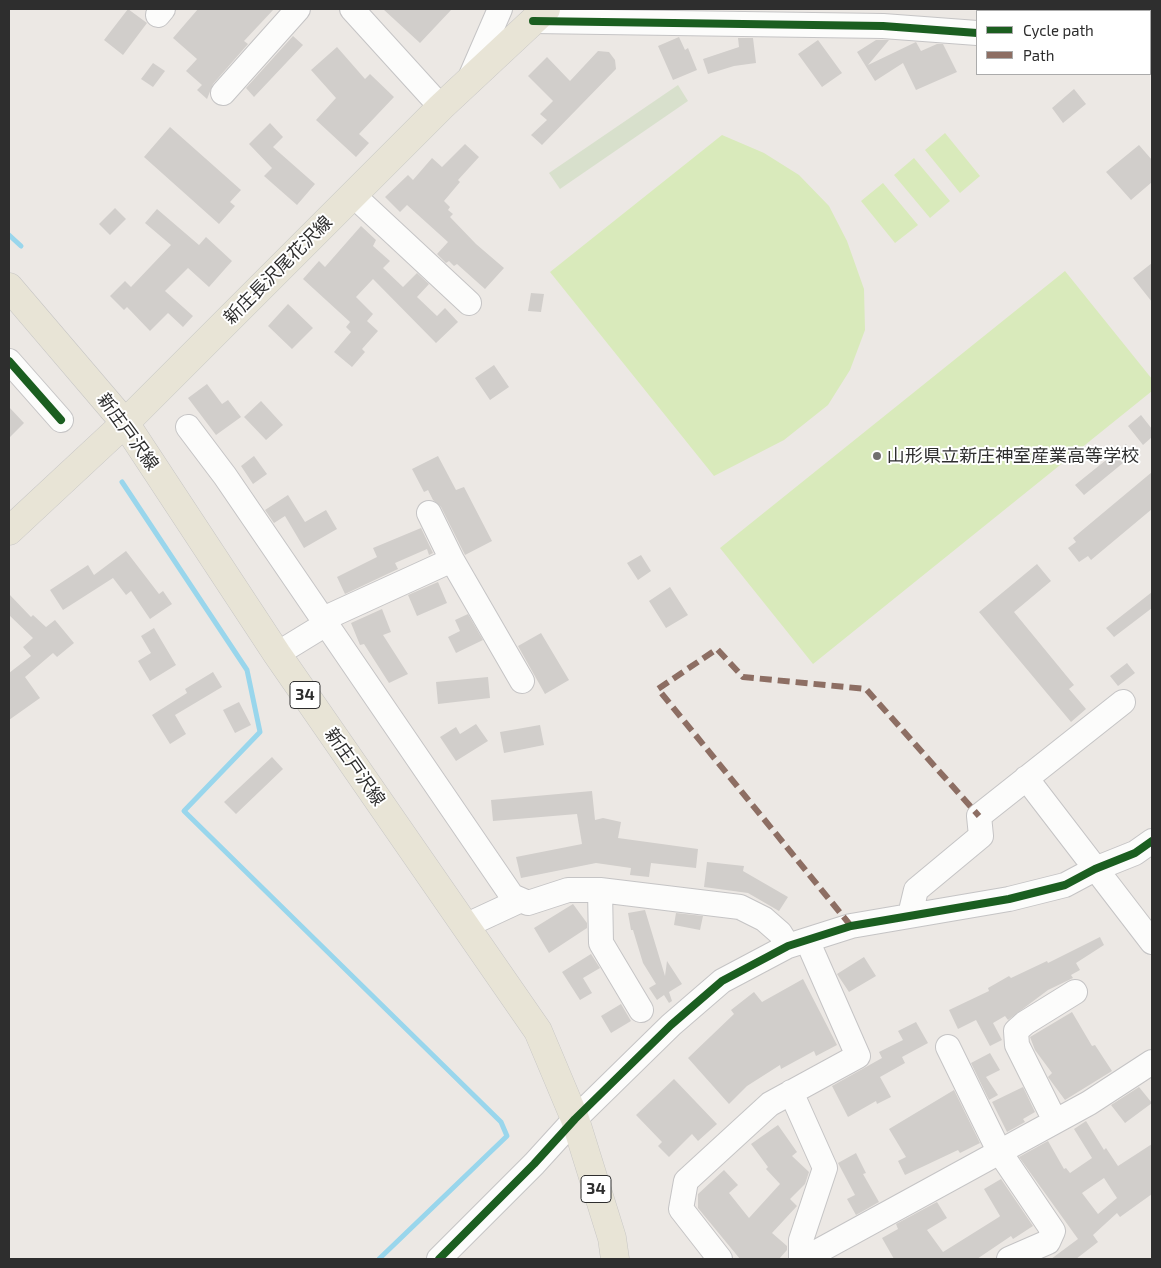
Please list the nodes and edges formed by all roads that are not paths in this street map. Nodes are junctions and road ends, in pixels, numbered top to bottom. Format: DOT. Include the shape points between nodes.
graph roads {
  1 [pos="298,9"];
  2 [pos="352,9"];
  3 [pos="500,9"];
  4 [pos="862,9"];
  5 [pos="540,15"];
  6 [pos="883,26"];
  7 [pos="976,33"];
  8 [pos="466,86"];
  9 [pos="223,93"];
  10 [pos="441,107"];
  11 [pos="353,195"];
  12 [pos="9,287"];
  13 [pos="469,303"];
  14 [pos="9,360"];
  15 [pos="61,420"];
  16 [pos="125,423"];
  17 [pos="188,427"];
  18 [pos="428,513"];
  19 [pos="9,531"];
  20 [pos="452,560"];
  21 [pos="325,622"];
  22 [pos="277,654"];
  23 [pos="522,681"];
  24 [pos="1124,702"];
  25 [pos="1026,778"];
  26 [pos="1152,841"];
  27 [pos="1095,869"];
  28 [pos="600,890"];
  29 [pos="521,900"];
  30 [pos="910,915"];
  31 [pos="465,926"];
  32 [pos="1152,942"];
  33 [pos="797,943"];
  34 [pos="1075,992"];
  35 [pos="642,1010"];
  36 [pos="948,1047"];
  37 [pos="1152,1062"];
  38 [pos="792,1092"];
  39 [pos="575,1119"];
  40 [pos="1054,1122"];
  41 [pos="999,1151"];
  42 [pos="439,1259"];
  43 [pos="615,1259"];
  44 [pos="720,1259"];
  45 [pos="803,1259"];
  46 [pos="1009,1259"];
  1 -- 9 [label="street"];
  2 -- 10 [label="street"];
  3 -- 8 [label="street"];
  4 -- 6 [label="street"];
  5 -- 6 [label="street"];
  5 -- 8 [label="main road, 新庄長沢尾花沢線"];
  6 -- 7 [label="street"];
  8 -- 10 [label="main road, 新庄長沢尾花沢線"];
  10 -- 11 [label="main road, 新庄長沢尾花沢線"];
  11 -- 13 [label="street"];
  11 -- 16 [label="main road, 新庄長沢尾花沢線"];
  12 -- 16 [label="main road, 新庄戸沢線 / 34"];
  14 -- 15 [label="street"];
  16 -- 19 [label="main road, 新庄長沢尾花沢線"];
  16 -- 22 [label="main road, 新庄戸沢線 / 34"];
  17 -- 21 [label="street"];
  18 -- 20 [label="street"];
  20 -- 21 [label="street"];
  20 -- 23 [label="street"];
  21 -- 22 [label="street"];
  21 -- 29 [label="street" via="512,896"];
  22 -- 31 [label="main road, 新庄戸沢線 / 34"];
  24 -- 25 [label="street"];
  25 -- 27 [label="street"];
  25 -- 30 [label="street" via="979,816 981,836 916,890"];
  26 -- 27 [label="street" via="1135,853"];
  27 -- 30 [label="street" via="1065,885 1009,900"];
  27 -- 32 [label="street"];
  28 -- 29 [label="street" via="568,890 528,902"];
  28 -- 33 [label="street" via="740,908 764,919"];
  28 -- 35 [label="street" via="601,943"];
  29 -- 31 [label="street"];
  30 -- 33 [label="street" via="851,926"];
  31 -- 39 [label="main road, 新庄戸沢線 / 34" via="538,1031"];
  33 -- 38 [label="street" via="858,1056"];
  33 -- 39 [label="street" via="722,981 671,1025"];
  34 -- 40 [label="street" via="1016,1031 1017,1045"];
  36 -- 41 [label="street"];
  37 -- 40 [label="street"];
  38 -- 44 [label="street" via="770,1104 686,1182 681,1209"];
  38 -- 45 [label="street" via="825,1168 801,1240"];
  39 -- 42 [label="street"];
  39 -- 43 [label="main road, 新庄戸沢線 / 34" via="612,1238"];
  40 -- 41 [label="street"];
  41 -- 45 [label="street"];
  41 -- 46 [label="street" via="1053,1231 1048,1242"];
}
